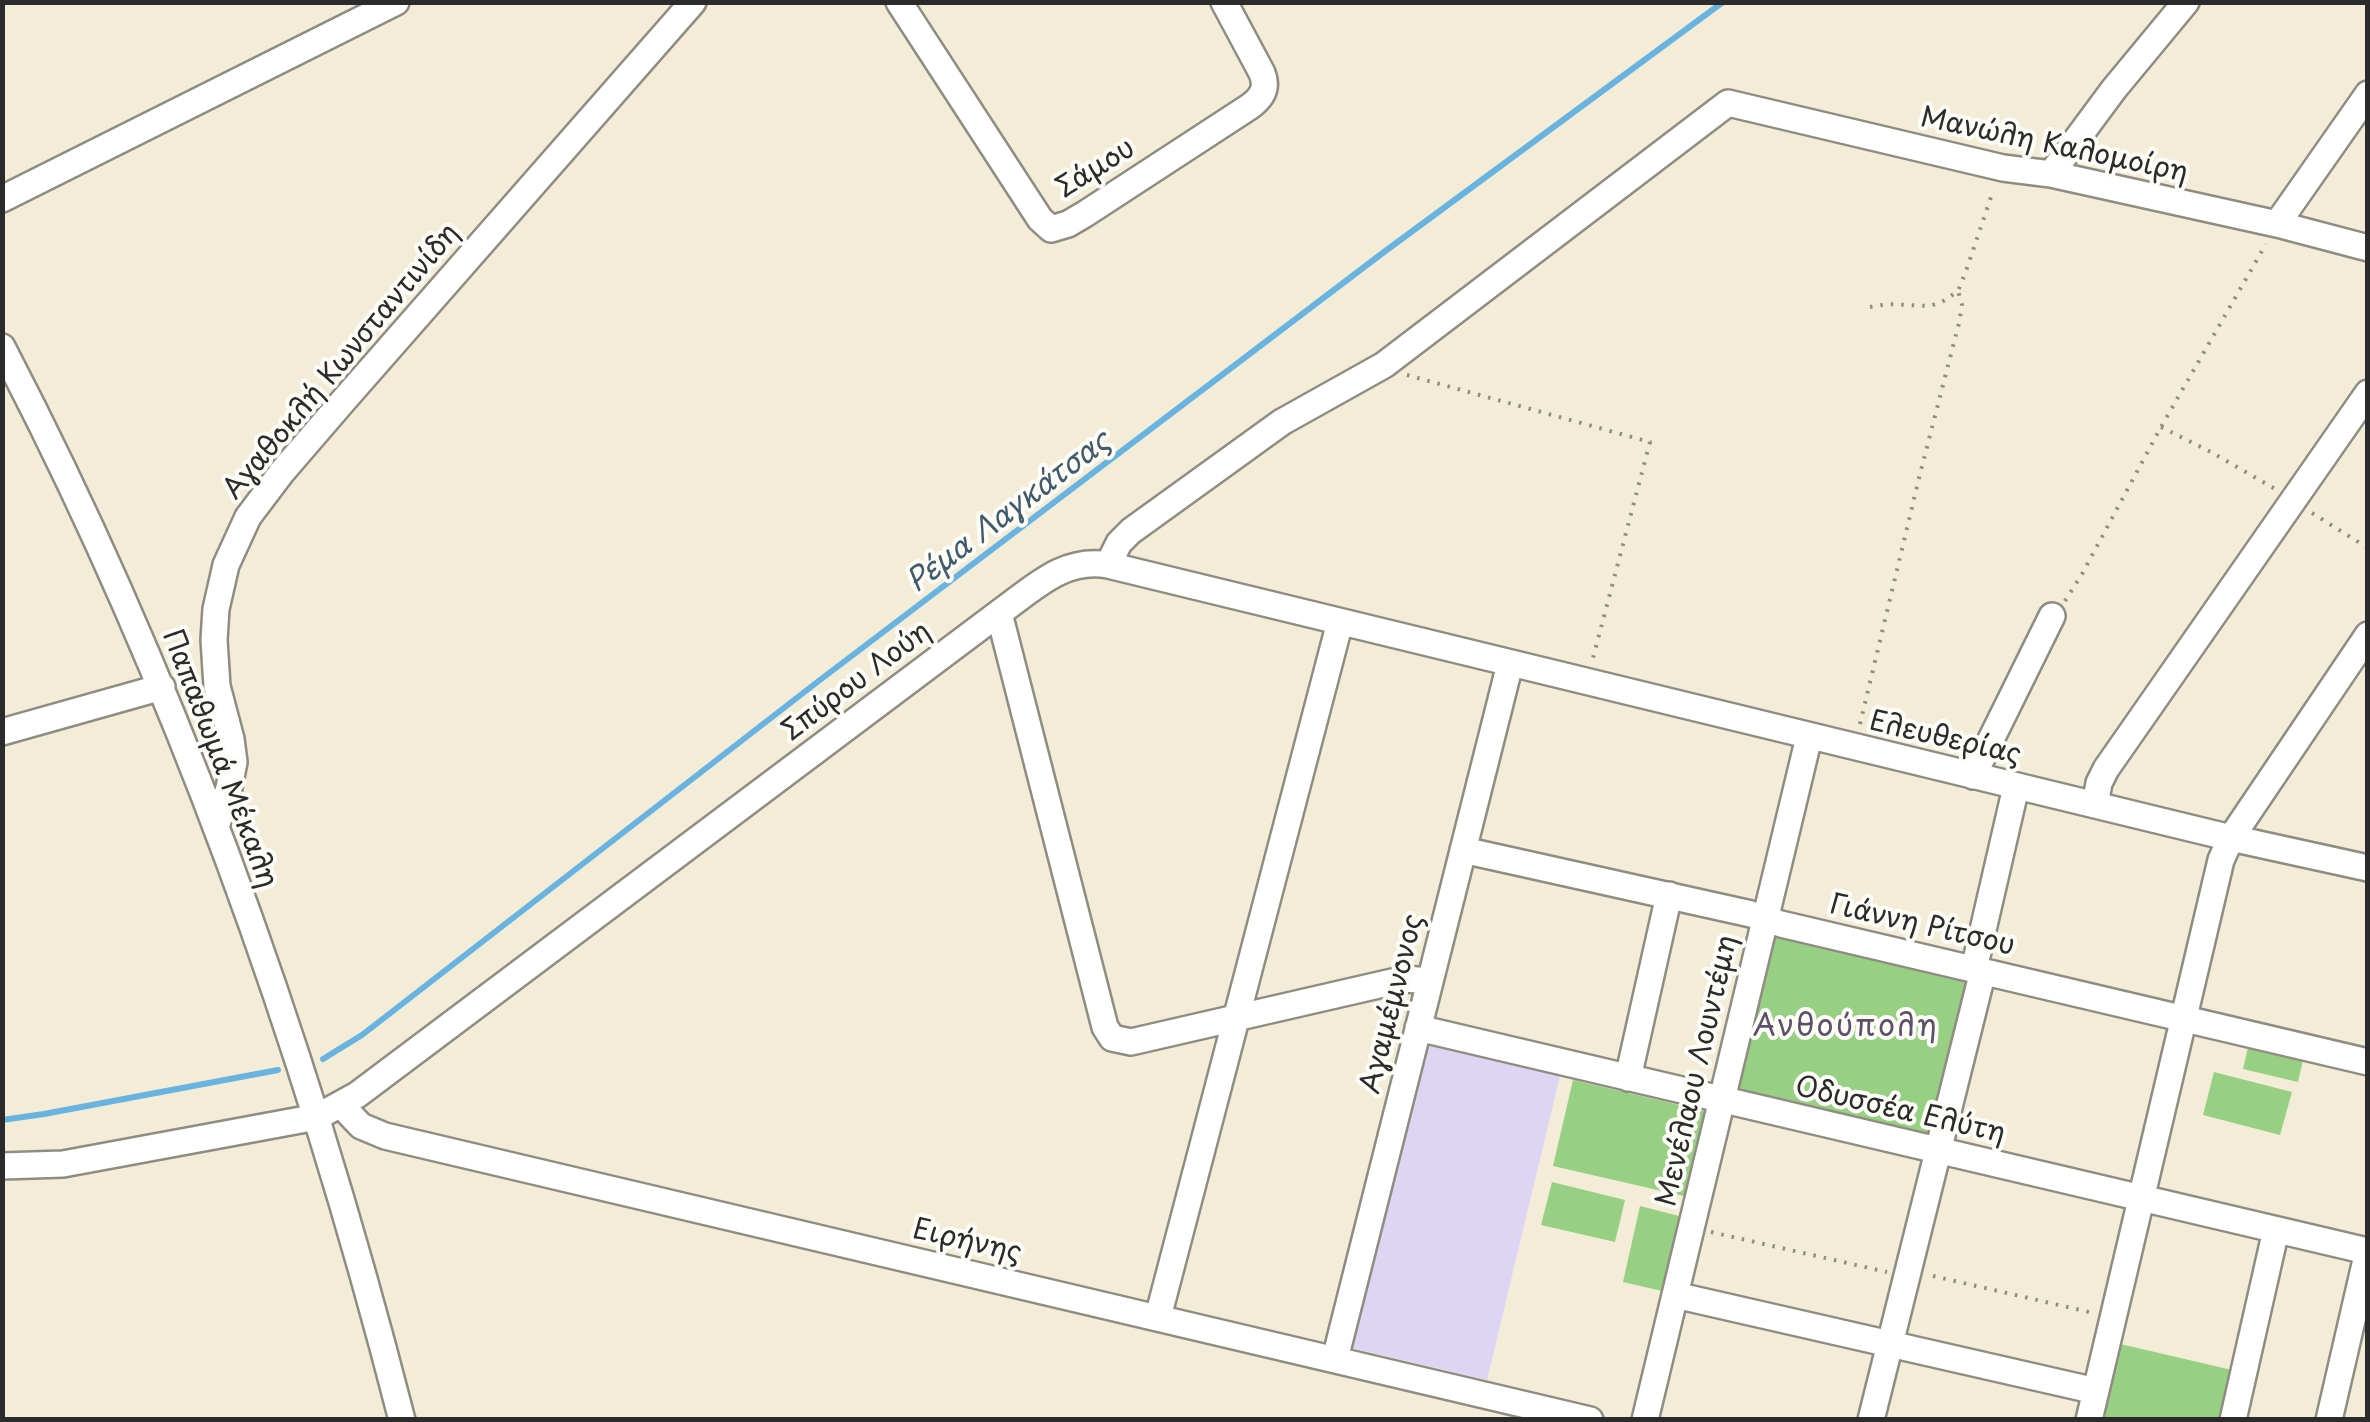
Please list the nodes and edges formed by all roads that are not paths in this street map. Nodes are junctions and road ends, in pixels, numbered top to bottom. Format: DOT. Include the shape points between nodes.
graph roads {
  1 [pos="396,2"];
  2 [pos="693,2"];
  3 [pos="899,2"];
  4 [pos="1224,2"];
  5 [pos="2186,2"];
  6 [pos="2368,94"];
  7 [pos="2051,174"];
  8 [pos="2,200"];
  9 [pos="2277,224"];
  10 [pos="2368,248"];
  11 [pos="2,347"];
  12 [pos="2368,393"];
  13 [pos="1108,565"];
  14 [pos="999,613"];
  15 [pos="2052,616"];
  16 [pos="1340,622"];
  17 [pos="2368,635"];
  18 [pos="1510,664"];
  19 [pos="162,687"];
  20 [pos="2,732"];
  21 [pos="1809,737"];
  22 [pos="1973,776"];
  23 [pos="2016,786"];
  24 [pos="2094,806"];
  25 [pos="216,827"];
  26 [pos="2231,838"];
  27 [pos="1463,850"];
  28 [pos="2368,868"];
  29 [pos="1669,896"];
  30 [pos="1765,919"];
  31 [pos="1979,970"];
  32 [pos="1430,981"];
  33 [pos="1237,1016"];
  34 [pos="2183,1019"];
  35 [pos="1418,1028"];
  36 [pos="2368,1062"];
  37 [pos="1628,1078"];
  38 [pos="1722,1100"];
  39 [pos="341,1105"];
  40 [pos="317,1117"];
  41 [pos="1938,1151"];
  42 [pos="2,1166"];
  43 [pos="2141,1198"];
  44 [pos="2276,1230"];
  45 [pos="2367,1251"];
  46 [pos="1676,1294"];
  47 [pos="1158,1317"];
  48 [pos="1890,1344"];
  49 [pos="1335,1359"];
  50 [pos="2096,1391"];
  51 [pos="402,1420"];
  52 [pos="1590,1420"];
  53 [pos="1645,1420"];
  54 [pos="1871,1420"];
  55 [pos="2089,1420"];
  56 [pos="2232,1420"];
  57 [pos="2329,1420"];
  1 -- 8 [label="street"];
  2 -- 25 [label="street, Αγαθοκλή Κωνσταντινίδη" via="248,517 226,564 216,609 217,686 234,750"];
  3 -- 4 [label="street, Σάμου" via="1051,229 1084,214 1263,93 1262,73"];
  5 -- 7 [label="street"];
  6 -- 9 [label="street"];
  7 -- 9 [label="street, Μανώλη Καλομοίρη"];
  7 -- 13 [label="street, Μανώλη Καλομοίρη" via="1728,103 1384,365 1282,422 1162,509 1119,542"];
  9 -- 10 [label="street, Μανώλη Καλομοίρη"];
  11 -- 19 [label="street, Παπαθωμά Μέκαλη"];
  12 -- 24 [label="street" via="2106,769"];
  13 -- 14 [label="street, Σπύρου Λούη" via="1064,568"];
  13 -- 16 [label="street, Σπύρου Λούη"];
  14 -- 33 [label="street" via="1108,1034 1130,1042"];
  14 -- 39 [label="street, Σπύρου Λούη"];
  15 -- 22 [label="street"];
  16 -- 18 [label="street, Σπύρου Λούη"];
  16 -- 33 [label="street"];
  17 -- 26 [label="street"];
  18 -- 21 [label="street, Ελευθερίας"];
  18 -- 27 [label="street, Αγαμέμνονoς"];
  19 -- 20 [label="street"];
  19 -- 25 [label="street, Παπαθωμά Μέκαλη"];
  21 -- 22 [label="street, Ελευθερίας"];
  21 -- 30 [label="street, Μενέλαου Λουντέμη"];
  22 -- 23 [label="street, Ελευθερίας"];
  23 -- 24 [label="street, Ελευθερίας"];
  23 -- 31 [label="street"];
  24 -- 26 [label="street, Ελευθερίας"];
  25 -- 40 [label="street, Παπαθωμά Μέκαλη"];
  26 -- 28 [label="street, Ελευθερίας"];
  26 -- 34 [label="street"];
  27 -- 29 [label="street, Γιάννη Ρίτσου"];
  27 -- 32 [label="street, Αγαμέμνονoς"];
  29 -- 30 [label="street, Γιάννη Ρίτσου"];
  29 -- 37 [label="street"];
  30 -- 31 [label="street, Γιάννη Ρίτσου"];
  30 -- 38 [label="street, Μενέλαου Λουντέμη"];
  31 -- 34 [label="street, Γιάννη Ρίτσου"];
  31 -- 41 [label="street"];
  32 -- 33 [label="street" via="1405,979"];
  32 -- 35 [label="street, Αγαμέμνονoς"];
  33 -- 47 [label="street"];
  34 -- 36 [label="street, Γιάννη Ρίτσου"];
  34 -- 43 [label="street"];
  35 -- 37 [label="street, Οδυσσέα Ελύτη"];
  35 -- 49 [label="street, Αγαμέμνονoς"];
  37 -- 38 [label="street, Οδυσσέα Ελύτη"];
  38 -- 41 [label="street, Οδυσσέα Ελύτη"];
  38 -- 46 [label="street, Μενέλαου Λουντέμη"];
  39 -- 40 [label="street, Σπύρου Λούη"];
  39 -- 47 [label="street, Ειρήνης" via="361,1126 385,1136"];
  40 -- 42 [label="street, Σπύρου Λούη" via="63,1164"];
  40 -- 51 [label="street, Παπαθωμά Μέκαλη"];
  41 -- 43 [label="street, Οδυσσέα Ελύτη"];
  41 -- 48 [label="street"];
  43 -- 44 [label="street, Οδυσσέα Ελύτη"];
  43 -- 50 [label="street"];
  44 -- 45 [label="street, Οδυσσέα Ελύτη"];
  44 -- 56 [label="street"];
  45 -- 57 [label="street"];
  46 -- 48 [label="street"];
  46 -- 53 [label="street, Μενέλαου Λουντέμη"];
  47 -- 49 [label="street, Ειρήνης"];
  48 -- 50 [label="street"];
  48 -- 54 [label="street"];
  49 -- 52 [label="street, Ειρήνης"];
  50 -- 55 [label="street"];
}
